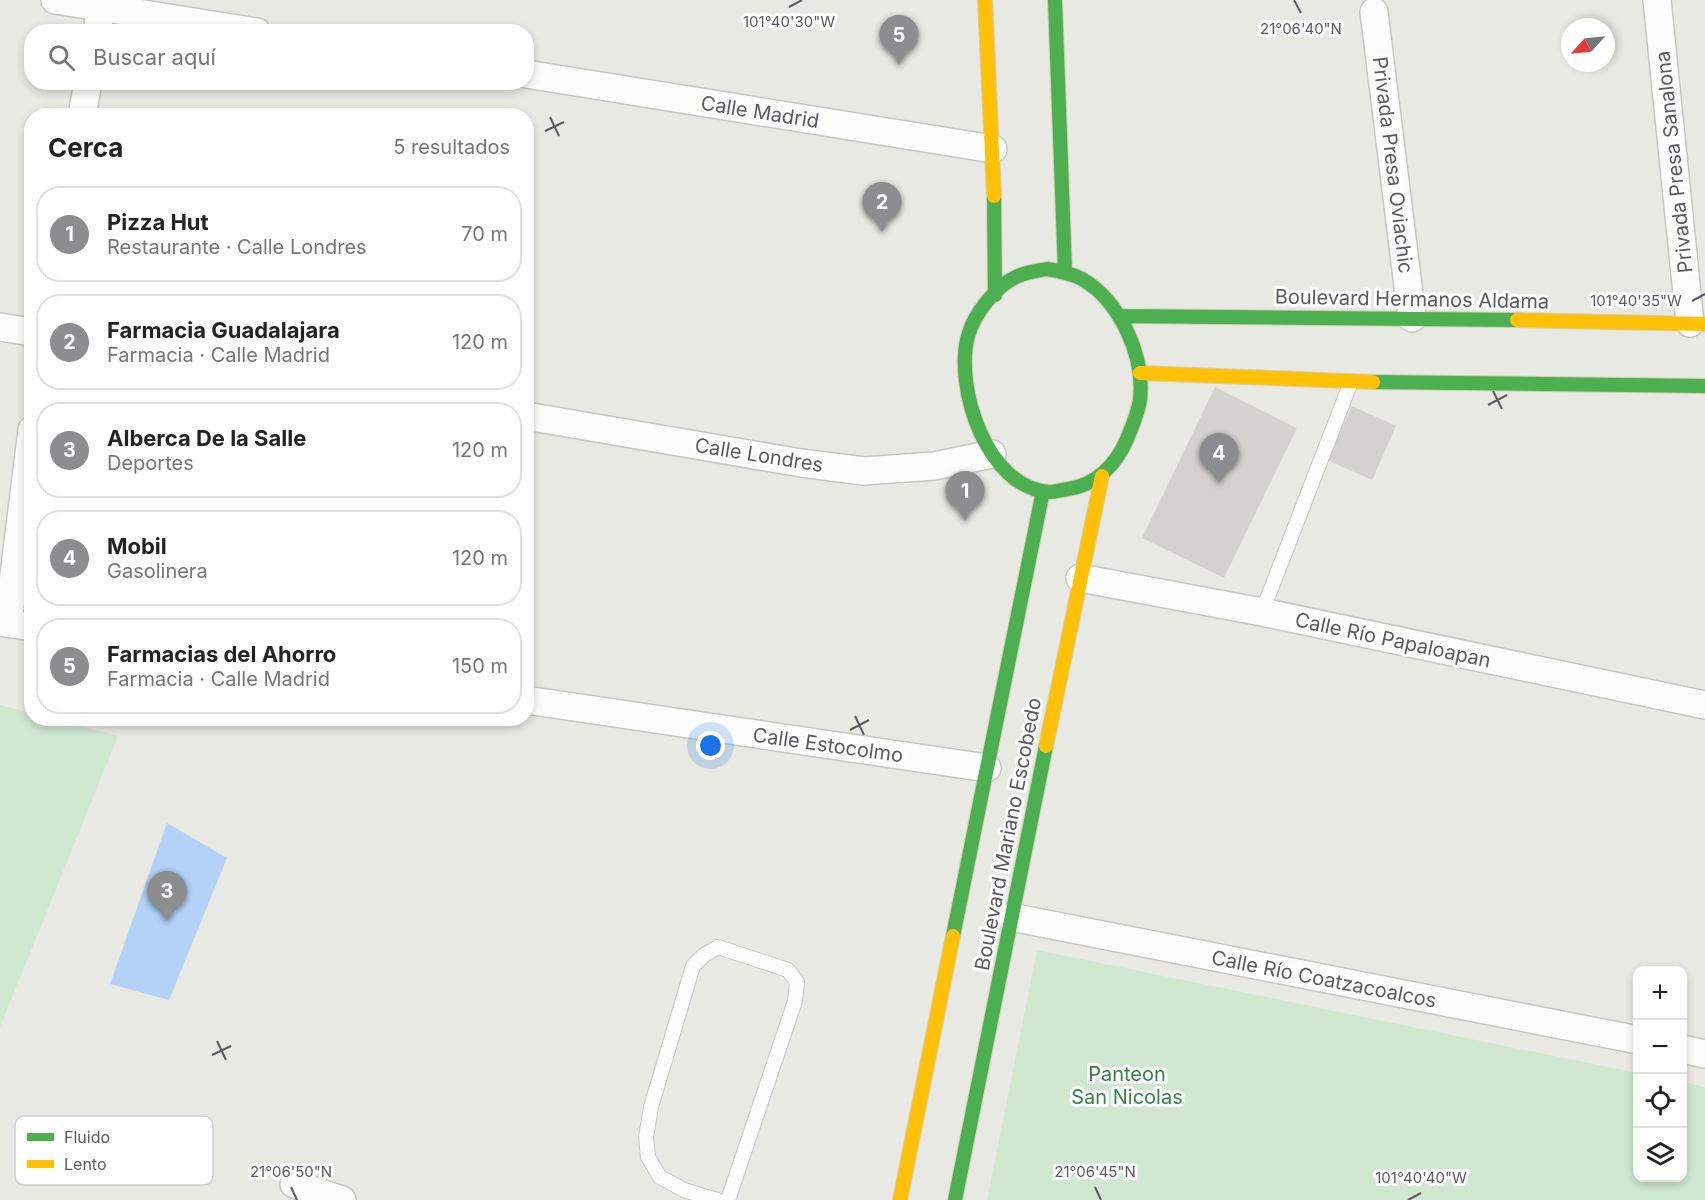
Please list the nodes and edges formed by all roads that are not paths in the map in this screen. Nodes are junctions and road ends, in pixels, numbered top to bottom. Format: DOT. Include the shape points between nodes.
graph roads {
  1 [pos="56,0"];
  2 [pos="985,0"];
  3 [pos="1055,0"];
  4 [pos="1657,0"];
  5 [pos="1374,12"];
  6 [pos="100,13"];
  7 [pos="191,24"];
  8 [pos="534,75"];
  9 [pos="87,90"];
  10 [pos="83,108"];
  11 [pos="993,149"];
  12 [pos="1065,272"];
  13 [pos="995,295"];
  14 [pos="1119,316"];
  15 [pos="1412,318"];
  16 [pos="1698,323"];
  17 [pos="0,327"];
  18 [pos="24,331"];
  19 [pos="1140,373"];
  20 [pos="1351,382"];
  21 [pos="1705,386"];
  22 [pos="534,417"];
  23 [pos="992,454"];
  24 [pos="1102,476"];
  25 [pos="1043,491"];
  26 [pos="24,512"];
  27 [pos="1080,578"];
  28 [pos="1262,612"];
  29 [pos="13,624"];
  30 [pos="534,701"];
  31 [pos="1705,705"];
  32 [pos="987,768"];
  33 [pos="1011,917"];
  34 [pos="1633,1039"];
  35 [pos="1687,1050"];
  36 [pos="1705,1054"];
  37 [pos="294,1184"];
  38 [pos="342,1200"];
  39 [pos="717,1200"];
  40 [pos="728,1200"];
  41 [pos="900,1200"];
  42 [pos="955,1200"];
  1 -- 6 [label="street"];
  2 -- 11 [label="main road"];
  3 -- 12 [label="main road"];
  4 -- 16 [label="street, Privada Presa Sanalona"];
  5 -- 15 [label="street, Privada Presa Oviachic"];
  6 -- 7 [label="street"];
  8 -- 11 [label="street, Calle Madrid"];
  9 -- 10 [label="street"];
  11 -- 13 [label="main road"];
  12 -- 13 [label="main road" via="1030,272 1013,279"];
  12 -- 14 [label="main road" via="1097,289"];
  13 -- 23 [label="main road" via="980,312 968,336 964,363 976,426"];
  14 -- 15 [label="main road, Boulevard Hermanos Aldama"];
  14 -- 19 [label="main road"];
  15 -- 16 [label="main road, Boulevard Hermanos Aldama"];
  17 -- 18 [label="street"];
  19 -- 20 [label="main road"];
  19 -- 24 [label="main road" via="1140,401 1133,423 1116,460"];
  20 -- 21 [label="main road"];
  20 -- 28 [label="lane"];
  22 -- 23 [label="street, Calle Londres" via="864,471 934,466"];
  23 -- 25 [label="main road" via="1006,474 1023,486"];
  24 -- 25 [label="main road" via="1067,492"];
  24 -- 27 [label="main road, Boulevard Mariano Escobedo"];
  25 -- 32 [label="main road, Boulevard Mariano Escobedo"];
  26 -- 29 [label="street"];
  27 -- 28 [label="street, Calle Río Papaloapan"];
  27 -- 33 [label="main road, Boulevard Mariano Escobedo"];
  28 -- 31 [label="street, Calle Río Papaloapan"];
  30 -- 32 [label="street, Calle Estocolmo"];
  32 -- 41 [label="main road, Boulevard Mariano Escobedo"];
  33 -- 34 [label="street, Calle Río Coatzacoalcos"];
  33 -- 42 [label="main road, Boulevard Mariano Escobedo"];
  35 -- 36 [label="street"];
  37 -- 38 [label="street"];
  39 -- 40 [label="lane" via="684,1190 660,1177 648,1157 646,1137 651,1107 693,966 718,947 788,970 797,982 795,1001"];
}
